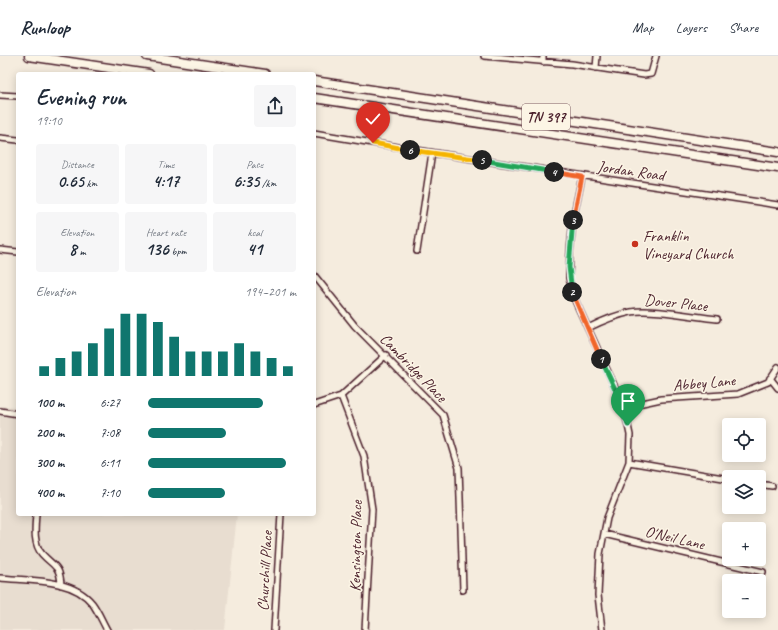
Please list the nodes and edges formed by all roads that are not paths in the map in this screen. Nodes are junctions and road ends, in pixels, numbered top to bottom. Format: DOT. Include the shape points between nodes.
graph roads {
  1 [pos="29,56"];
  2 [pos="147,56"];
  3 [pos="484,56"];
  4 [pos="543,56"];
  5 [pos="597,56"];
  6 [pos="656,56"];
  7 [pos="543,62"];
  8 [pos="596,68"];
  9 [pos="136,72"];
  10 [pos="252,72"];
  11 [pos="316,81"];
  12 [pos="0,95"];
  13 [pos="16,96"];
  14 [pos="316,98"];
  15 [pos="316,133"];
  16 [pos="0,138"];
  17 [pos="16,140"];
  18 [pos="778,152"];
  19 [pos="432,154"];
  20 [pos="778,168"];
  21 [pos="582,177"];
  22 [pos="778,205"];
  23 [pos="0,250"];
  24 [pos="417,251"];
  25 [pos="16,252"];
  26 [pos="316,277"];
  27 [pos="717,319"];
  28 [pos="588,328"];
  29 [pos="386,355"];
  30 [pos="778,367"];
  31 [pos="770,378"];
  32 [pos="778,388"];
  33 [pos="341,396"];
  34 [pos="316,404"];
  35 [pos="624,408"];
  36 [pos="0,412"];
  37 [pos="16,414"];
  38 [pos="629,462"];
  39 [pos="722,478"];
  40 [pos="766,485"];
  41 [pos="772,486"];
  42 [pos="36,516"];
  43 [pos="281,516"];
  44 [pos="604,534"];
  45 [pos="763,572"];
  46 [pos="0,578"];
  47 [pos="61,585"];
  48 [pos="463,590"];
  49 [pos="107,630"];
  50 [pos="274,630"];
  51 [pos="365,630"];
  52 [pos="602,630"];
  1 -- 9 [label="highway"];
  2 -- 10 [label="highway"];
  3 -- 7 [label="street"];
  4 -- 7 [label="street"];
  5 -- 8 [label="street"];
  6 -- 8 [label="street" via="651,74"];
  7 -- 8 [label="street"];
  11 -- 18 [label="highway, TN 397"];
  12 -- 13 [label="street"];
  14 -- 20 [label="highway, TN 397"];
  15 -- 19 [label="street, Jordan Road"];
  16 -- 17 [label="street"];
  19 -- 21 [label="street, Jordan Road"];
  19 -- 24 [label="street"];
  21 -- 22 [label="street, Jordan Road"];
  21 -- 28 [label="street" via="573,220 569,278 574,298"];
  23 -- 25 [label="street"];
  26 -- 29 [label="street, Cambridge Place" via="355,326"];
  27 -- 28 [label="street, Dover Place" via="633,311 606,319"];
  28 -- 35 [label="street"];
  29 -- 33 [label="street"];
  29 -- 48 [label="street, Cambridge Place" via="443,415 459,468"];
  30 -- 31 [label="street, Abbey Lane"];
  31 -- 32 [label="street"];
  31 -- 35 [label="street, Abbey Lane" via="768,382 738,394 660,399"];
  33 -- 34 [label="street"];
  33 -- 51 [label="street, Kensington Place" via="364,456 372,509"];
  35 -- 38 [label="street" via="630,435"];
  36 -- 37 [label="street"];
  38 -- 39 [label="street"];
  38 -- 44 [label="street" via="607,518"];
  40 -- 41 [label="street"];
  42 -- 47 [label="street" via="35,536 41,553 60,573"];
  43 -- 50 [label="street, Churchill Place"];
  44 -- 45 [label="street, O'Neil Lane"];
  44 -- 52 [label="street" via="598,581"];
  46 -- 47 [label="street"];
  47 -- 49 [label="street" via="77,590 92,603"];
}
